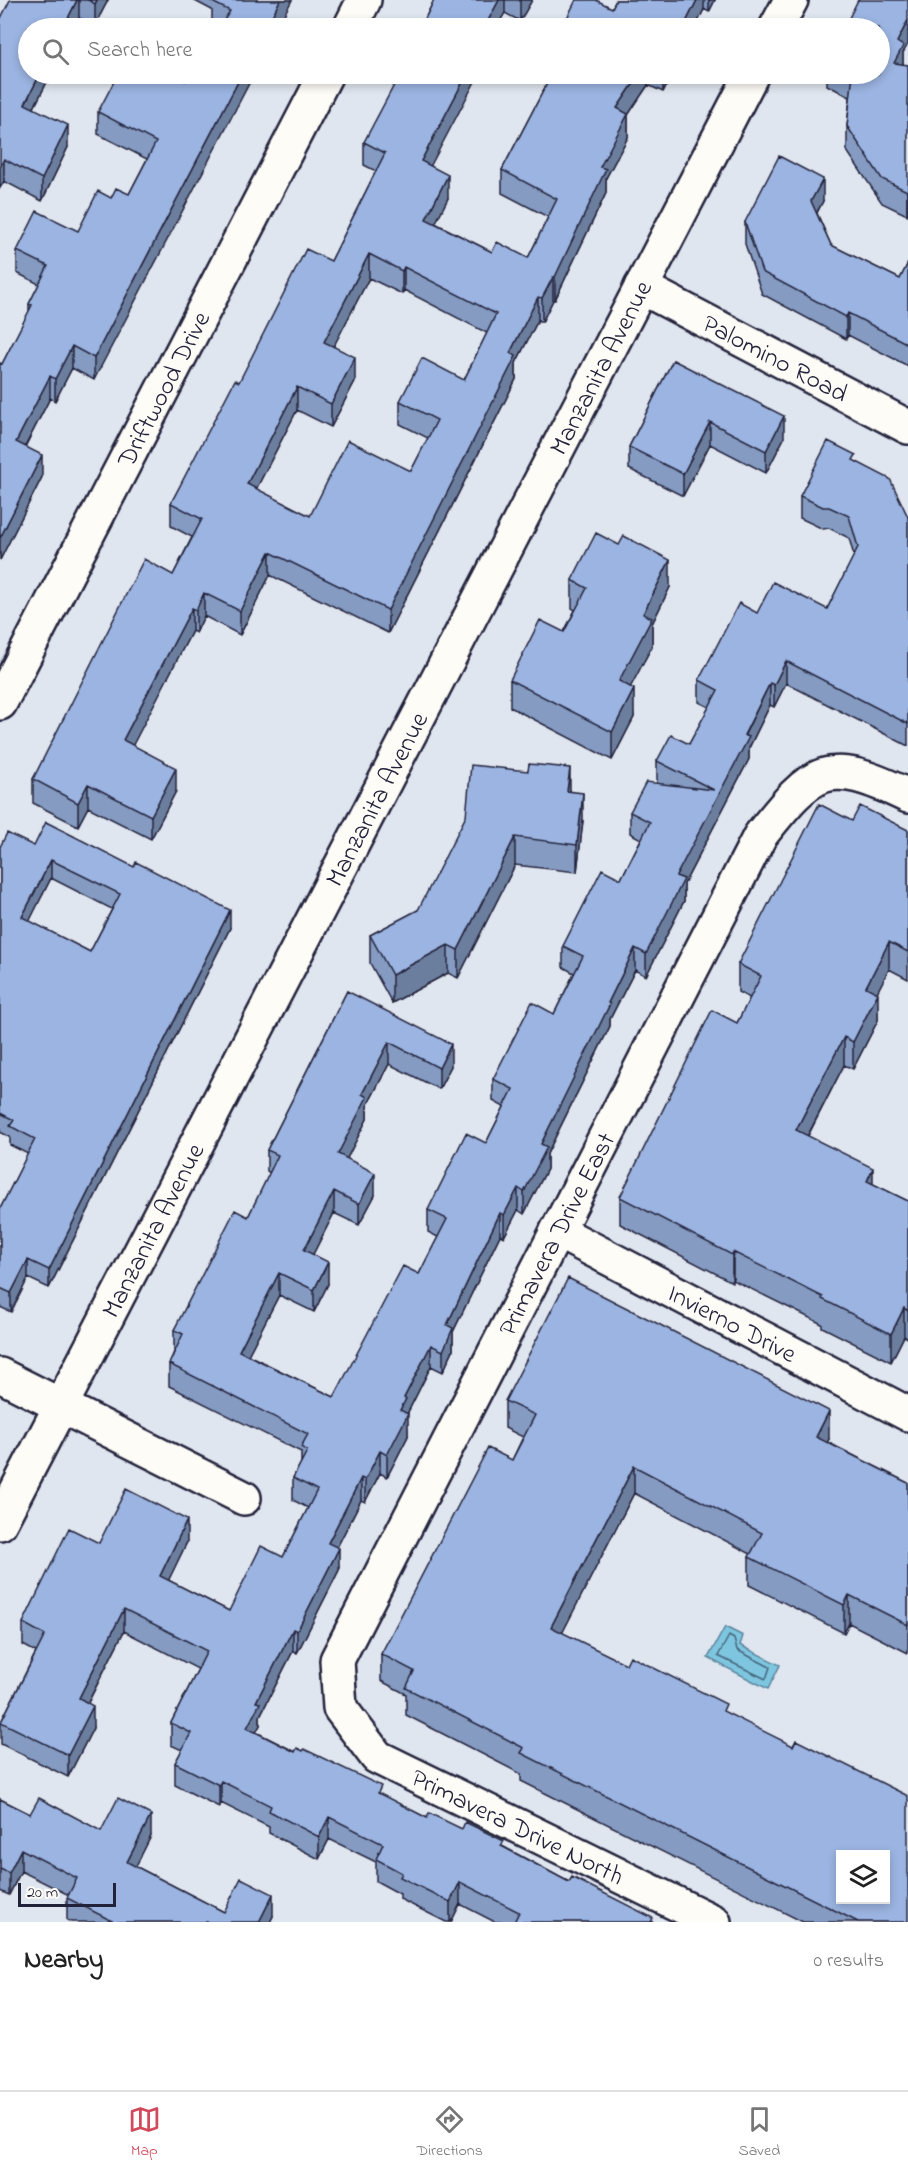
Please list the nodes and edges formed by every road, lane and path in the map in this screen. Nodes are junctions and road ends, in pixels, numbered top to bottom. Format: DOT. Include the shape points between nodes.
graph roads {
  1 [pos="364,0"];
  2 [pos="791,0"];
  3 [pos="355,18"];
  4 [pos="781,18"];
  5 [pos="321,84"];
  6 [pos="748,84"];
  7 [pos="641,286"];
  8 [pos="908,427"];
  9 [pos="0,703"];
  10 [pos="908,796"];
  11 [pos="557,1231"];
  12 [pos="0,1375"];
  13 [pos="61,1405"];
  14 [pos="908,1414"];
  15 [pos="244,1498"];
  16 [pos="0,1523"];
  17 [pos="340,1708"];
  18 [pos="714,1922"];
  1 -- 3 [label="street"];
  2 -- 4 [label="street"];
  5 -- 9 [label="street, Driftwood Drive"];
  6 -- 7 [label="street, Manzanita Avenue"];
  7 -- 8 [label="street, Palomino Road"];
  7 -- 13 [label="street, Manzanita Avenue"];
  10 -- 11 [label="street, Primavera Drive East" via="869,777 842,772 816,776 791,797 760,836"];
  11 -- 14 [label="street, Invierno Drive"];
  11 -- 17 [label="street, Primavera Drive East" via="336,1660"];
  12 -- 13 [label="street"];
  13 -- 15 [label="street"];
  13 -- 16 [label="street, Manzanita Avenue"];
  17 -- 18 [label="street, Primavera Drive North" via="377,1757"];
}
